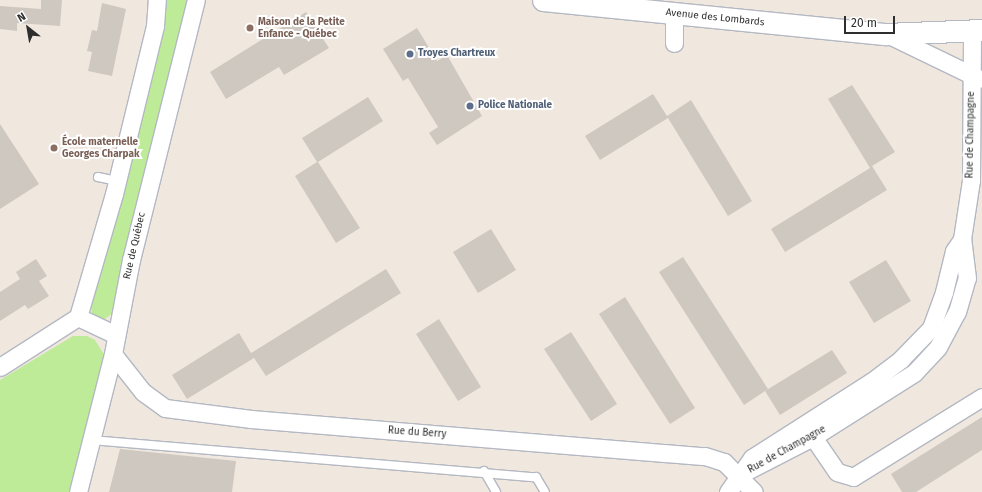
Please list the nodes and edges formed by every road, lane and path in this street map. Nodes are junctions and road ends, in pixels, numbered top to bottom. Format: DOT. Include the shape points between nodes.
graph roads {
  1 [pos="157,0"];
  2 [pos="196,0"];
  3 [pos="543,0"];
  4 [pos="649,5"];
  5 [pos="674,14"];
  6 [pos="977,30"];
  7 [pos="886,34"];
  8 [pos="674,43"];
  9 [pos="977,78"];
  10 [pos="98,177"];
  11 [pos="976,179"];
  12 [pos="117,181"];
  13 [pos="982,198"];
  14 [pos="962,239"];
  15 [pos="78,317"];
  16 [pos="116,335"];
  17 [pos="113,354"];
  18 [pos="0,367"];
  19 [pos="982,397"];
  20 [pos="813,437"];
  21 [pos="91,440"];
  22 [pos="484,471"];
  23 [pos="739,475"];
  24 [pos="78,492"];
  25 [pos="496,492"];
  26 [pos="545,492"];
  27 [pos="728,492"];
  28 [pos="754,492"];
  1 -- 12 [label="street" via="155,26"];
  2 -- 16 [label="street, Rue de Québec" via="131,260"];
  3 -- 4 [label="street, Avenue des Lombards"];
  4 -- 5 [label="street, Avenue des Lombards"];
  5 -- 7 [label="street, Avenue des Lombards"];
  5 -- 8 [label="street"];
  6 -- 7 [label="street, Avenue des Lombards"];
  6 -- 9 [label="street, Rue de Champagne"];
  7 -- 9 [label="street, Avenue des Lombards"];
  9 -- 11 [label="street, Rue de Champagne"];
  10 -- 12 [label="lane"];
  11 -- 13 [label="street"];
  11 -- 14 [label="street, Rue de Champagne"];
  12 -- 15 [label="street"];
  14 -- 20 [label="street, Rue de Champagne" via="967,278 957,312 938,348 914,373"];
  14 -- 23 [label="street, Rue de Champagne" via="954,251 944,292 926,333 901,359 860,390 752,458"];
  15 -- 16 [label="street"];
  15 -- 18 [label="street"];
  16 -- 17 [label="street, Rue de Québec"];
  17 -- 21 [label="street, Rue de Québec"];
  17 -- 23 [label="street, Rue du Berry" via="143,392 165,408 258,420 705,456 724,462"];
  19 -- 20 [label="street" via="853,477 837,472"];
  20 -- 23 [label="street, Rue de Champagne"];
  21 -- 22 [label="lane"];
  21 -- 24 [label="street, Rue de Québec"];
  22 -- 25 [label="lane"];
  22 -- 26 [label="lane" via="536,477"];
  23 -- 27 [label="street"];
  23 -- 28 [label="street, Rue du Berry"];
}
